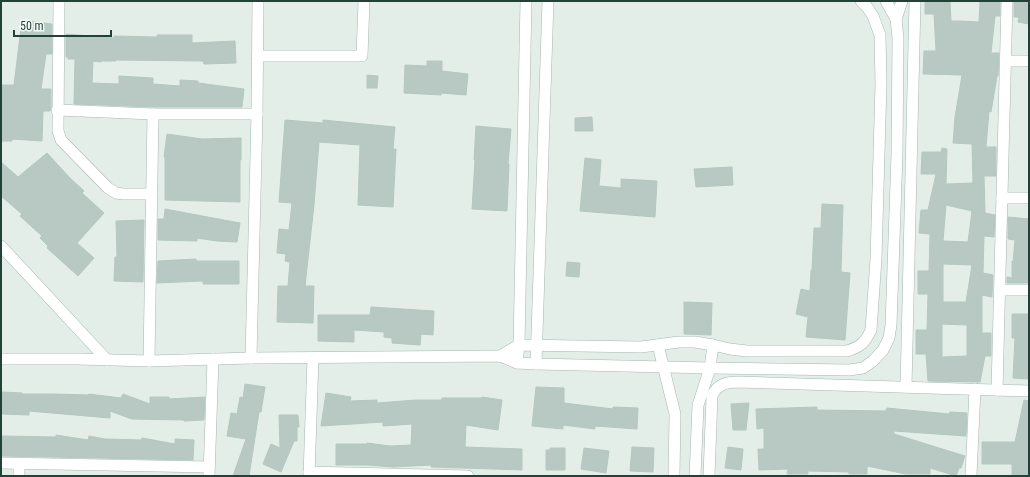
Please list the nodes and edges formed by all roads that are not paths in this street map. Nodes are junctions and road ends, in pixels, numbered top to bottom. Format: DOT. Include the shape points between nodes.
graph roads {
  1 [pos="59,1"];
  2 [pos="258,1"];
  3 [pos="364,1"];
  4 [pos="526,1"];
  5 [pos="548,1"];
  6 [pos="861,1"];
  7 [pos="886,1"];
  8 [pos="902,1"];
  9 [pos="915,1"];
  10 [pos="1007,1"];
  11 [pos="896,19"];
  12 [pos="877,24"];
  13 [pos="257,56"];
  14 [pos="1006,61"];
  15 [pos="1029,61"];
  16 [pos="57,110"];
  17 [pos="153,114"];
  18 [pos="256,114"];
  19 [pos="152,194"];
  20 [pos="1002,198"];
  21 [pos="1029,198"];
  22 [pos="1,246"];
  23 [pos="876,259"];
  24 [pos="894,260"];
  25 [pos="1000,290"];
  26 [pos="1029,290"];
  27 [pos="889,338"];
  28 [pos="907,340"];
  29 [pos="519,345"];
  30 [pos="658,345"];
  31 [pos="713,345"];
  32 [pos="536,346"];
  33 [pos="500,356"];
  34 [pos="251,358"];
  35 [pos="313,358"];
  36 [pos="1,359"];
  37 [pos="213,359"];
  38 [pos="107,360"];
  39 [pos="150,361"];
  40 [pos="518,363"];
  41 [pos="536,364"];
  42 [pos="663,367"];
  43 [pos="710,368"];
  44 [pos="826,370"];
  45 [pos="825,384"];
  46 [pos="906,387"];
  47 [pos="975,390"];
  48 [pos="997,390"];
  49 [pos="1029,391"];
  50 [pos="1,463"];
  51 [pos="19,464"];
  52 [pos="117,471"];
  53 [pos="209,472"];
  54 [pos="309,474"];
  55 [pos="19,476"];
  56 [pos="468,476"];
  57 [pos="674,476"];
  58 [pos="695,476"];
  59 [pos="709,476"];
  60 [pos="971,476"];
  1 -- 16 [label="street"];
  2 -- 13 [label="street"];
  3 -- 13 [label="street" via="362,56"];
  4 -- 29 [label="street"];
  5 -- 32 [label="street"];
  6 -- 12 [label="street"];
  7 -- 11 [label="street"];
  8 -- 11 [label="street"];
  9 -- 28 [label="street"];
  10 -- 14 [label="street"];
  11 -- 12 [label="street"];
  11 -- 24 [label="street" via="898,38"];
  12 -- 23 [label="street" via="880,36 881,84"];
  13 -- 18 [label="street"];
  14 -- 15 [label="street"];
  14 -- 20 [label="street"];
  16 -- 17 [label="street"];
  16 -- 19 [label="street" via="60,140 108,188 123,194"];
  17 -- 18 [label="street"];
  17 -- 19 [label="street"];
  18 -- 34 [label="street"];
  19 -- 39 [label="street"];
  20 -- 21 [label="street"];
  20 -- 25 [label="street"];
  22 -- 38 [label="street"];
  23 -- 24 [label="street"];
  23 -- 31 [label="street" via="871,330 862,345 855,349 747,351"];
  24 -- 27 [label="street"];
  25 -- 26 [label="street"];
  25 -- 48 [label="street"];
  27 -- 28 [label="street"];
  27 -- 44 [label="street" via="873,362 863,368"];
  28 -- 46 [label="street"];
  29 -- 32 [label="street"];
  29 -- 33 [label="street"];
  29 -- 40 [label="street"];
  30 -- 31 [label="street" via="695,342"];
  30 -- 32 [label="street"];
  30 -- 42 [label="street"];
  31 -- 43 [label="street"];
  32 -- 41 [label="street"];
  33 -- 35 [label="street"];
  33 -- 40 [label="street"];
  34 -- 35 [label="street"];
  34 -- 37 [label="street"];
  35 -- 54 [label="street"];
  36 -- 38 [label="street"];
  37 -- 39 [label="street"];
  37 -- 53 [label="street"];
  38 -- 39 [label="street"];
  40 -- 41 [label="street"];
  41 -- 42 [label="street"];
  42 -- 43 [label="street"];
  42 -- 57 [label="street" via="675,414"];
  43 -- 44 [label="street"];
  43 -- 58 [label="street" via="698,405"];
  44 -- 45 [label="street"];
  45 -- 46 [label="street"];
  45 -- 59 [label="street" via="729,382 718,387 712,396"];
  46 -- 47 [label="street"];
  47 -- 48 [label="street"];
  47 -- 60 [label="street"];
  48 -- 49 [label="street"];
  50 -- 51 [label="street"];
  51 -- 52 [label="street"];
  51 -- 55 [label="street"];
  52 -- 53 [label="street"];
  54 -- 56 [label="street"];
}
